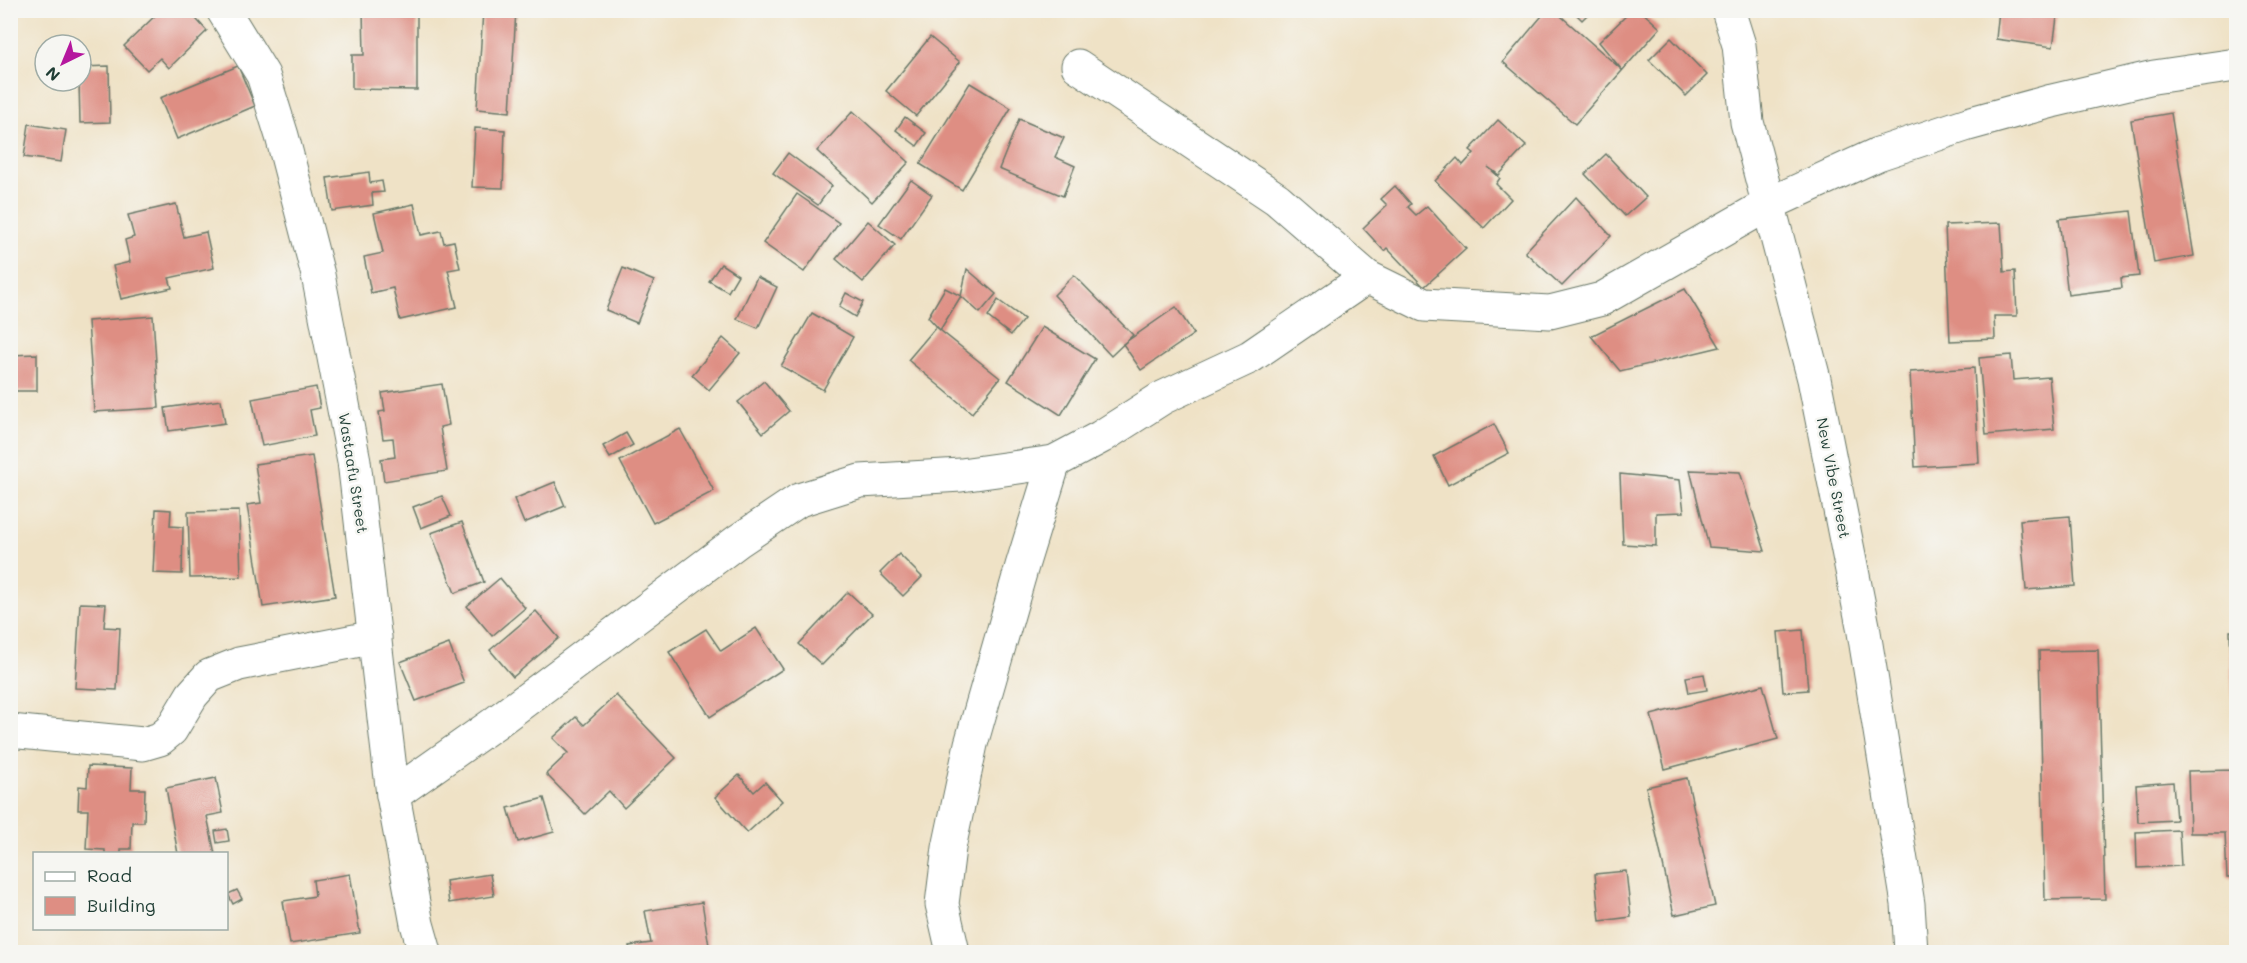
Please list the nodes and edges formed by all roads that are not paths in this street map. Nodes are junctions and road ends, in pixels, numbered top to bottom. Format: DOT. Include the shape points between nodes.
graph roads {
  1 [pos="223,10"];
  2 [pos="1728,10"];
  3 [pos="2236,65"];
  4 [pos="1078,66"];
  5 [pos="1767,205"];
  6 [pos="1367,277"];
  7 [pos="1054,462"];
  8 [pos="375,637"];
  9 [pos="10,731"];
  10 [pos="393,795"];
  11 [pos="424,952"];
  12 [pos="953,952"];
  13 [pos="1911,952"];
  1 -- 8 [label="street, Wastaafu Street" via="263,75 318,275 354,461"];
  2 -- 5 [label="street, New Vibe Street" via="1739,45 1747,122"];
  3 -- 5 [label="street" via="2154,77 1968,124 1878,154"];
  4 -- 6 [label="street" via="1277,199"];
  5 -- 6 [label="street" via="1602,299 1550,312 1424,305"];
  5 -- 13 [label="street, New Vibe Street" via="1814,379 1863,626 1908,904"];
  6 -- 7 [label="street" via="1250,357 1162,398"];
  7 -- 10 [label="street" via="961,475 860,481 799,500"];
  7 -- 12 [label="street" via="971,744 949,848 942,904"];
  8 -- 9 [label="street" via="239,664 209,676 171,730 160,739 143,744"];
  8 -- 10 [label="street, Wastaafu Street"];
  10 -- 11 [label="street, Wastaafu Street"];
}
